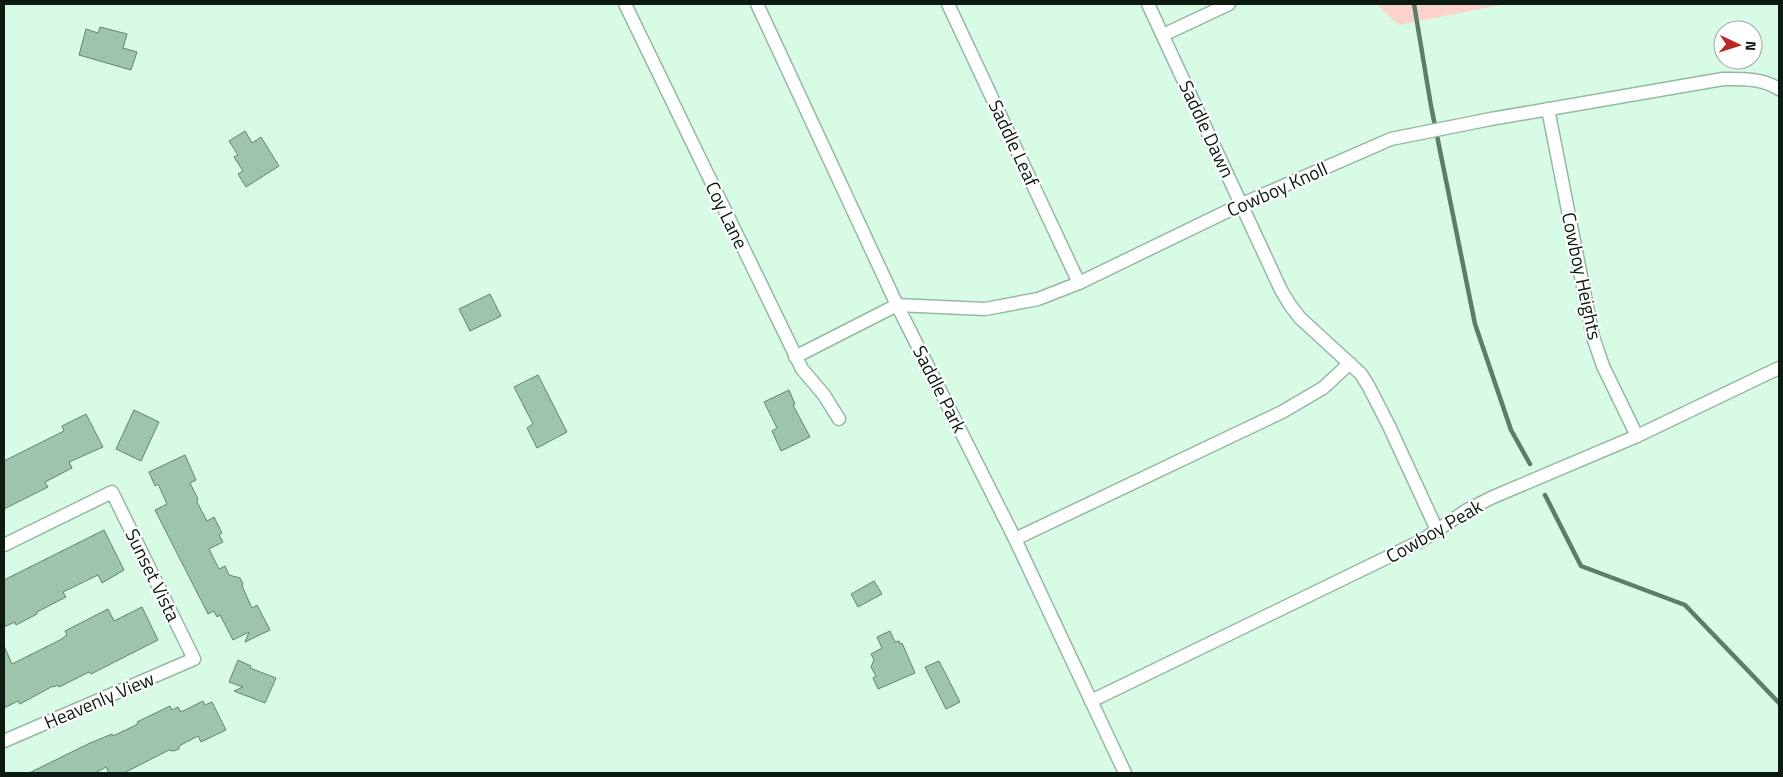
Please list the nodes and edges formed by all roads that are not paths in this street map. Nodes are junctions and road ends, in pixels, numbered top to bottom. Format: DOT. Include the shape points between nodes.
graph roads {
  1 [pos="625,4"];
  2 [pos="757,4"];
  3 [pos="948,4"];
  4 [pos="1148,4"];
  5 [pos="1229,4"];
  6 [pos="1163,35"];
  7 [pos="1779,89"];
  8 [pos="1548,109"];
  9 [pos="1242,204"];
  10 [pos="1079,283"];
  11 [pos="897,305"];
  12 [pos="795,357"];
  13 [pos="1350,363"];
  14 [pos="1779,368"];
  15 [pos="838,419"];
  16 [pos="1637,436"];
  17 [pos="1437,530"];
  18 [pos="1015,539"];
  19 [pos="4,545"];
  20 [pos="194,659"];
  21 [pos="1091,701"];
  22 [pos="4,741"];
  23 [pos="1125,773"];
  1 -- 12 [label="street, Coy Lane"];
  2 -- 11 [label="street, Saddle Park"];
  3 -- 10 [label="street, Saddle Leaf"];
  4 -- 6 [label="street, Saddle Dawn"];
  5 -- 6 [label="street"];
  6 -- 9 [label="street, Saddle Dawn"];
  7 -- 8 [label="street, Cowboy Knoll" via="1754,79 1723,79"];
  8 -- 9 [label="street, Cowboy Knoll" via="1391,139"];
  8 -- 16 [label="street, Cowboy Heights" via="1593,336 1603,366"];
  9 -- 10 [label="street, Cowboy Knoll"];
  9 -- 13 [label="street, Saddle Dawn" via="1290,305"];
  10 -- 11 [label="street, Cowboy Knoll" via="1038,299 985,309"];
  11 -- 12 [label="street, Cowboy Knoll"];
  11 -- 18 [label="street, Saddle Park"];
  12 -- 15 [label="street, Coy Lane" via="824,394"];
  13 -- 17 [label="street, Saddle Dawn" via="1369,387"];
  13 -- 18 [label="street" via="1323,388 1282,412"];
  14 -- 16 [label="street, Cowboy Peak"];
  16 -- 17 [label="street, Cowboy Peak" via="1493,497"];
  17 -- 21 [label="street, Cowboy Peak" via="1421,541"];
  18 -- 21 [label="street, Saddle Park"];
  19 -- 20 [label="street, Sunset Vista" via="112,492"];
  20 -- 22 [label="street, Heavenly View"];
  21 -- 23 [label="street, Saddle Park"];
}
